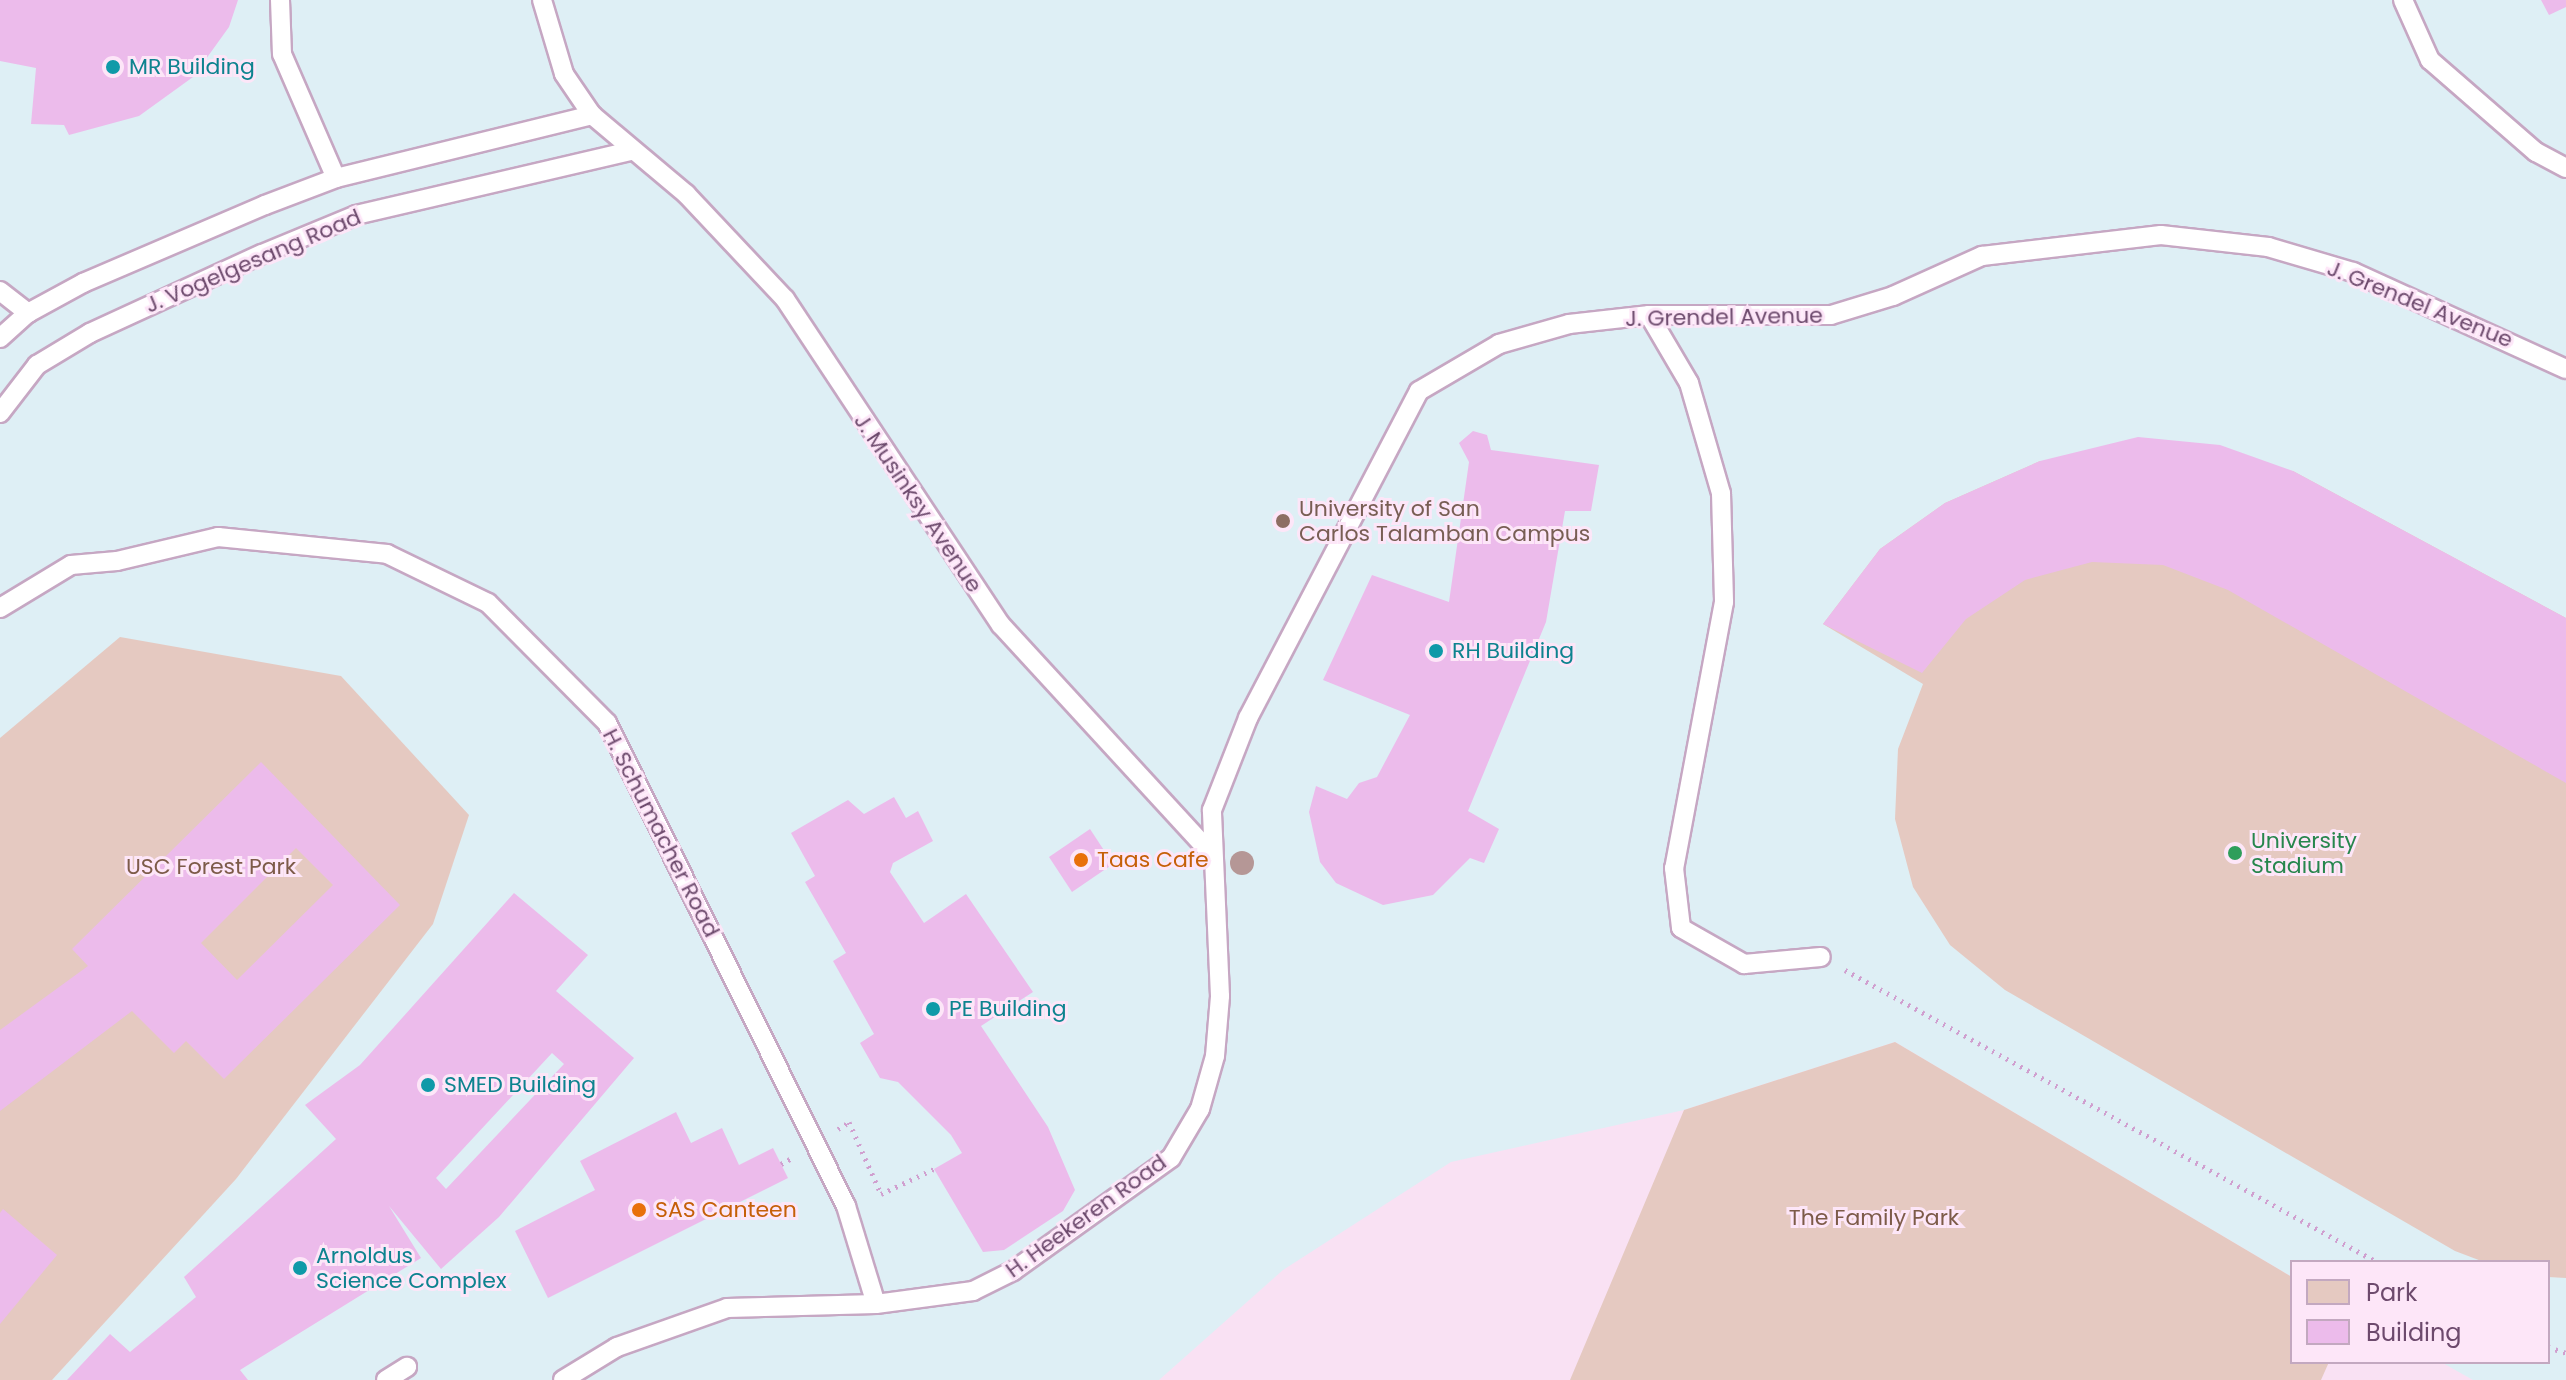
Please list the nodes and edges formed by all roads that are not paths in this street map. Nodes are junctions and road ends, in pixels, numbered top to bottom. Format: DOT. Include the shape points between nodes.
graph roads {
  1 [pos="280,0"];
  2 [pos="542,0"];
  3 [pos="2403,0"];
  4 [pos="592,115"];
  5 [pos="632,151"];
  6 [pos="2566,168"];
  7 [pos="336,178"];
  8 [pos="0,291"];
  9 [pos="28,313"];
  10 [pos="1649,315"];
  11 [pos="0,338"];
  12 [pos="2566,369"];
  13 [pos="0,413"];
  14 [pos="0,608"];
  15 [pos="1211,853"];
  16 [pos="1821,957"];
  17 [pos="876,1304"];
  18 [pos="407,1367"];
  19 [pos="386,1380"];
  20 [pos="563,1380"];
  1 -- 7 [label="lane" via="282,54"];
  2 -- 4 [label="lane, J. Musinksy Avenue" via="564,74"];
  3 -- 6 [label="lane" via="2430,60 2536,152"];
  4 -- 5 [label="lane, J. Musinksy Avenue"];
  4 -- 7 [label="lane, J. Vogelgesang Road"];
  5 -- 13 [label="lane, J. Vogelgesang Road" via="356,215 275,248 90,333 37,365"];
  5 -- 15 [label="lane, J. Musinksy Avenue" via="686,194 785,299 1001,625"];
  7 -- 9 [label="lane, J. Vogelgesang Road" via="221,222"];
  8 -- 9 [label="lane"];
  9 -- 11 [label="lane, J. Vogelgesang Road"];
  10 -- 12 [label="lane, J. Grendel Avenue" via="1831,315 1893,296 1982,256 2161,235 2268,247 2353,272"];
  10 -- 15 [label="lane, J. Grendel Avenue" via="1569,324 1499,344 1419,391 1248,718 1212,810"];
  10 -- 16 [label="lane" via="1689,383 1721,493 1724,602 1674,868 1681,928 1744,964"];
  14 -- 17 [label="lane, H. Schumacher Road" via="71,565 117,561 218,537 387,554 488,603 607,723 846,1206"];
  15 -- 17 [label="lane, H. Heekeren Road" via="1220,996 1215,1056 1200,1109 1171,1158 1013,1271 973,1291"];
  17 -- 20 [label="lane, H. Heekeren Road" via="727,1308 617,1347"];
  18 -- 19 [label="lane"];
}
